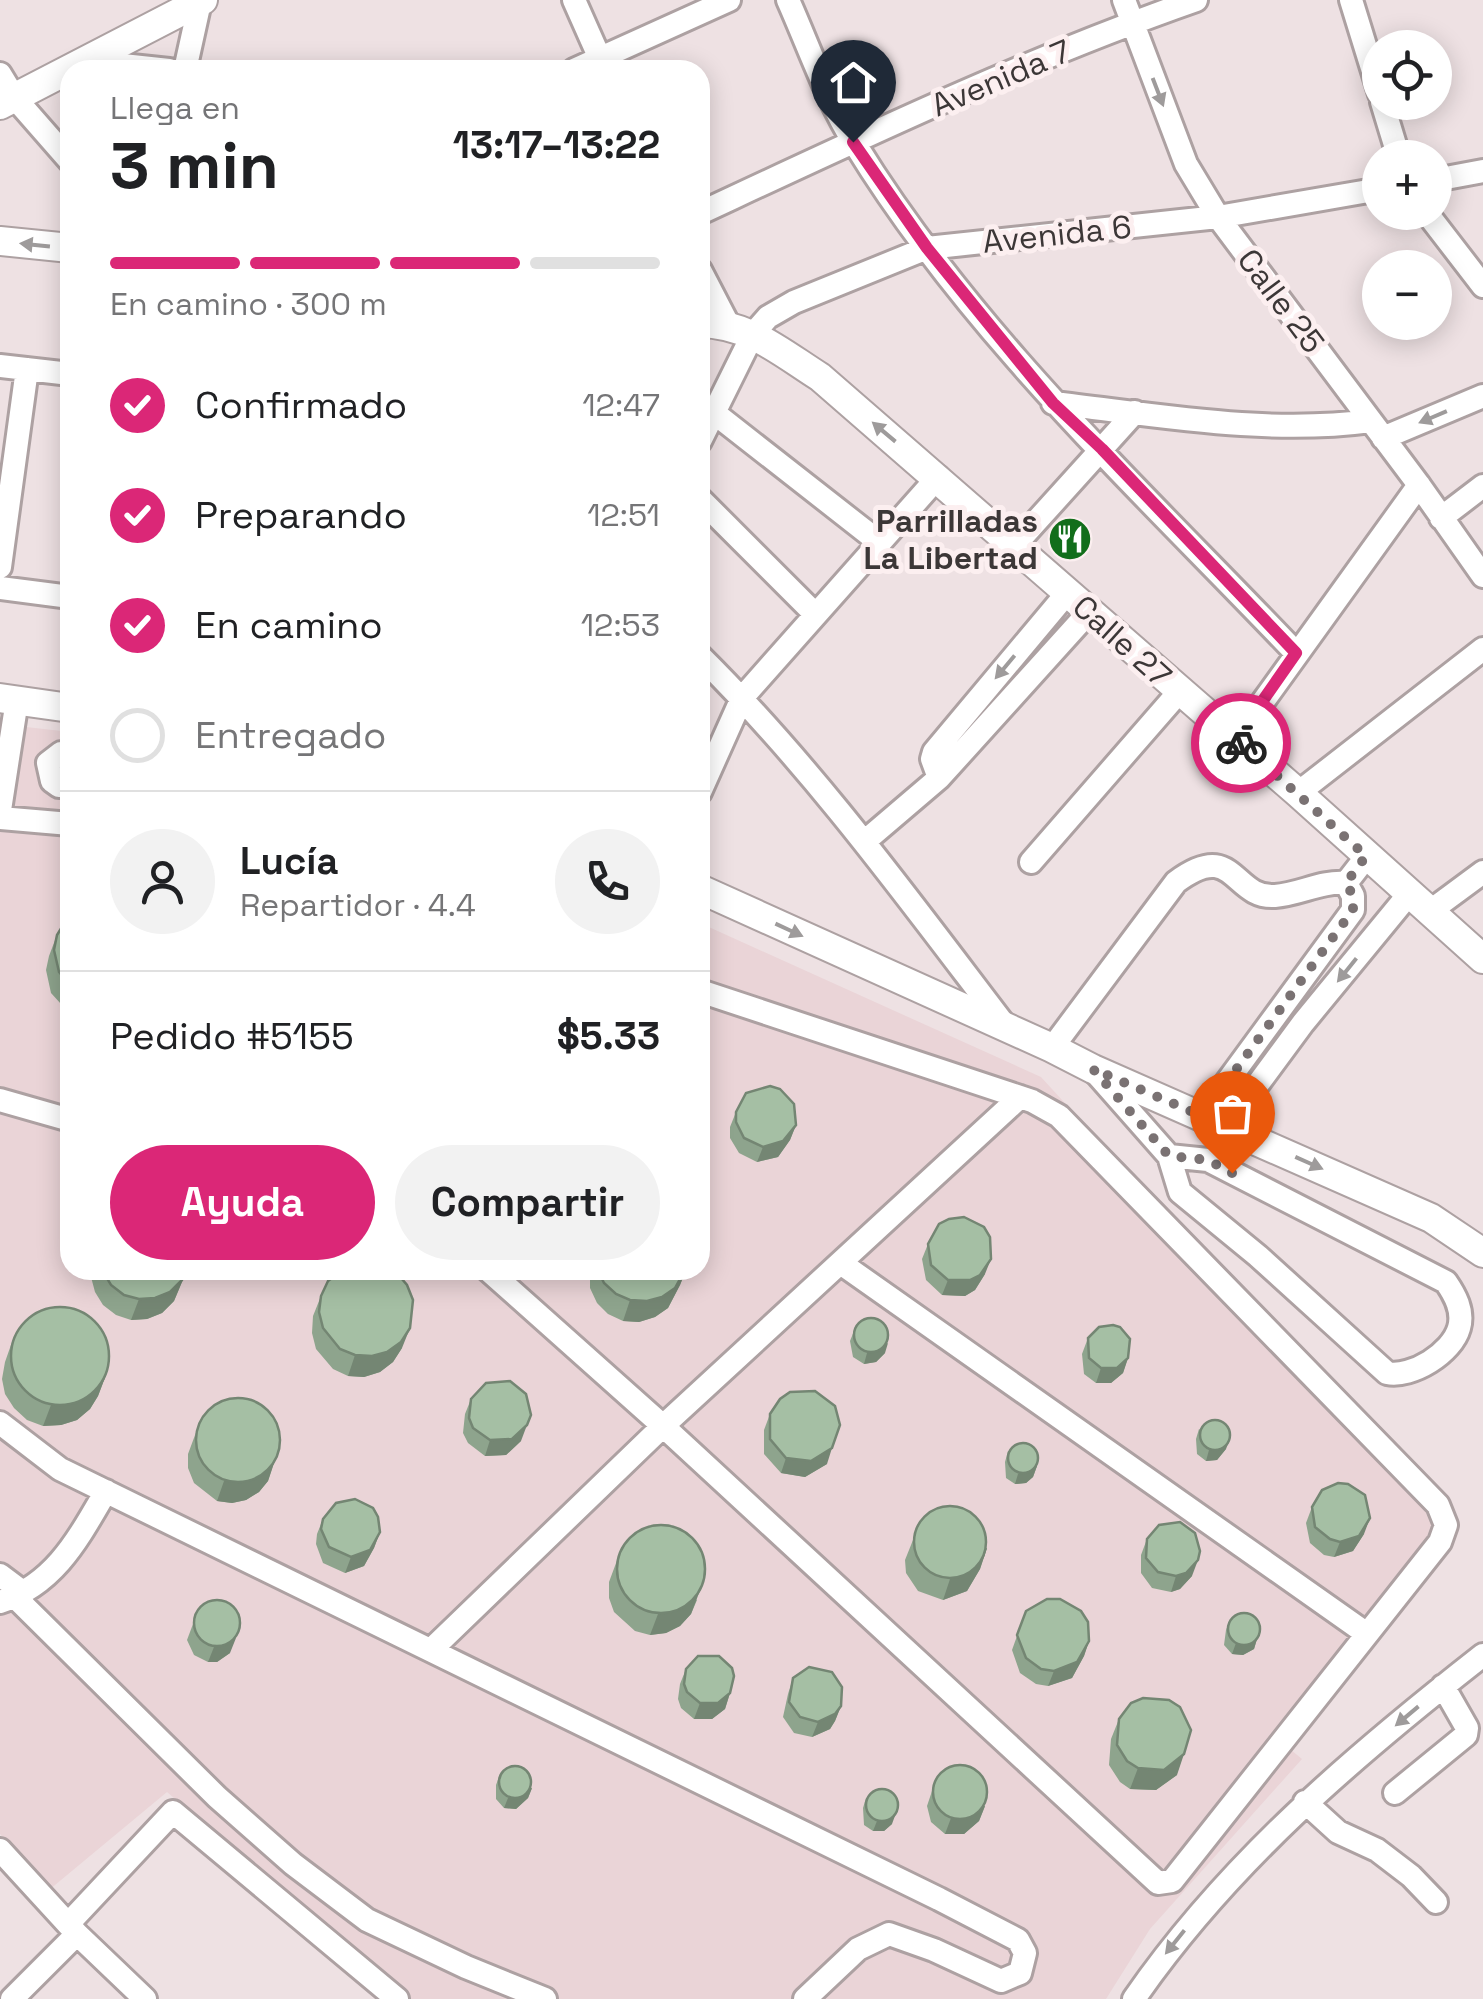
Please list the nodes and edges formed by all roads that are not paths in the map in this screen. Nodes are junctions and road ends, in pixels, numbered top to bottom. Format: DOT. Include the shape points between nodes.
graph roads {
  1 [pos="574,0"];
  2 [pos="729,0"];
  3 [pos="788,0"];
  4 [pos="1196,0"];
  5 [pos="1351,0"];
  6 [pos="201,1"];
  7 [pos="1128,11"];
  8 [pos="1362,36"];
  9 [pos="89,60"];
  10 [pos="186,60"];
  11 [pos="601,60"];
  12 [pos="611,60"];
  13 [pos="60,71"];
  14 [pos="5,92"];
  15 [pos="853,142"];
  16 [pos="60,150"];
  17 [pos="1483,171"];
  18 [pos="1452,177"];
  19 [pos="1362,193"];
  20 [pos="710,208"];
  21 [pos="1218,216"];
  22 [pos="1440,230"];
  23 [pos="0,241"];
  24 [pos="60,247"];
  25 [pos="927,248"];
  26 [pos="1483,286"];
  27 [pos="710,291"];
  28 [pos="727,327"];
  29 [pos="0,366"];
  30 [pos="28,370"];
  31 [pos="60,373"];
  32 [pos="1483,396"];
  33 [pos="1053,403"];
  34 [pos="713,412"];
  35 [pos="1136,412"];
  36 [pos="710,419"];
  37 [pos="1377,429"];
  38 [pos="1102,449"];
  39 [pos="938,477"];
  40 [pos="1419,485"];
  41 [pos="1483,486"];
  42 [pos="710,509"];
  43 [pos="1441,518"];
  44 [pos="879,542"];
  45 [pos="1014,546"];
  46 [pos="0,567"];
  47 [pos="1483,576"];
  48 [pos="0,588"];
  49 [pos="1068,592"];
  50 [pos="60,596"];
  51 [pos="1090,612"];
  52 [pos="815,614"];
  53 [pos="1483,649"];
  54 [pos="1296,653"];
  55 [pos="710,666"];
  56 [pos="1180,692"];
  57 [pos="742,698"];
  58 [pos="9,699"];
  59 [pos="60,707"];
  60 [pos="1236,739"];
  61 [pos="60,754"];
  62 [pos="710,770"];
  63 [pos="939,778"];
  64 [pos="2,781"];
  65 [pos="60,786"];
  66 [pos="1298,793"];
  67 [pos="0,810"];
  68 [pos="0,818"];
  69 [pos="60,823"];
  70 [pos="864,842"];
  71 [pos="1366,856"];
  72 [pos="1032,862"];
  73 [pos="1483,872"];
  74 [pos="1346,883"];
  75 [pos="710,894"];
  76 [pos="1419,903"];
  77 [pos="1483,959"];
  78 [pos="710,994"];
  79 [pos="1009,1031"];
  80 [pos="1052,1048"];
  81 [pos="1093,1069"];
  82 [pos="1020,1097"];
  83 [pos="0,1100"];
  84 [pos="60,1117"];
  85 [pos="1215,1121"];
  86 [pos="1169,1156"];
  87 [pos="1483,1254"];
  88 [pos="842,1264"];
  89 [pos="499,1280"];
  90 [pos="0,1423"];
  91 [pos="664,1426"];
  92 [pos="106,1491"];
  93 [pos="0,1575"];
  94 [pos="13,1597"];
  95 [pos="1367,1634"];
  96 [pos="432,1649"];
  97 [pos="1483,1654"];
  98 [pos="1443,1686"];
  99 [pos="1395,1793"];
  100 [pos="1305,1802"];
  101 [pos="0,1850"];
  102 [pos="1436,1902"];
  103 [pos="72,1929"];
  104 [pos="384,1995"];
  105 [pos="12,1999"];
  106 [pos="145,1999"];
  107 [pos="545,1999"];
  108 [pos="805,1999"];
  109 [pos="1134,1999"];
  1 -- 11 [label="street"];
  2 -- 12 [label="street"];
  3 -- 15 [label="street"];
  4 -- 7 [label="street, Avenida 7"];
  5 -- 8 [label="street"];
  6 -- 9 [label="main road"];
  6 -- 10 [label="street"];
  7 -- 15 [label="street, Avenida 7"];
  7 -- 21 [label="street, Calle 25, one-way" via="1186,164"];
  13 -- 14 [label="main road"];
  14 -- 16 [label="street"];
  15 -- 20 [label="street, Avenida 7"];
  15 -- 25 [label="street"];
  17 -- 18 [label="street"];
  19 -- 21 [label="street, Avenida 6"];
  21 -- 25 [label="street, Avenida 6"];
  21 -- 37 [label="street, Calle 25"];
  22 -- 26 [label="street"];
  24 -- 23 [label="main road, one-way"];
  25 -- 28 [label="street, Avenida 6" via="768,317"];
  25 -- 33 [label="street"];
  27 -- 28 [label="street, Calle 27"];
  28 -- 34 [label="street"];
  39 -- 28 [label="main road, Calle 27, one-way" via="820,377"];
  29 -- 30 [label="street"];
  30 -- 31 [label="street"];
  30 -- 46 [label="street"];
  32 -- 37 [label="street, one-way"];
  33 -- 35 [label="street"];
  33 -- 38 [label="street"];
  34 -- 36 [label="street"];
  34 -- 44 [label="street"];
  35 -- 37 [label="street" via="1275,427"];
  35 -- 38 [label="street"];
  37 -- 40 [label="street, Calle 25"];
  38 -- 45 [label="street"];
  38 -- 54 [label="street"];
  39 -- 44 [label="street"];
  39 -- 45 [label="main road, Calle 27"];
  40 -- 43 [label="street, Calle 25"];
  40 -- 54 [label="street"];
  41 -- 43 [label="street"];
  42 -- 52 [label="street"];
  43 -- 47 [label="street, Calle 25"];
  44 -- 52 [label="street"];
  45 -- 49 [label="main road, Calle 27"];
  48 -- 50 [label="street"];
  49 -- 51 [label="main road, Calle 27"];
  49 -- 63 [label="street, one-way" via="934,752"];
  51 -- 56 [label="main road, Calle 27"];
  51 -- 63 [label="street"];
  52 -- 57 [label="street"];
  53 -- 66 [label="street"];
  54 -- 60 [label="street"];
  55 -- 57 [label="street"];
  56 -- 60 [label="main road, Calle 27"];
  56 -- 72 [label="street"];
  57 -- 62 [label="street"];
  57 -- 70 [label="street"];
  58 -- 59 [label="main road"];
  58 -- 64 [label="street"];
  60 -- 66 [label="main road, Calle 27"];
  61 -- 65 [label="street" via="48,763"];
  63 -- 70 [label="street"];
  64 -- 67 [label="street"];
  66 -- 71 [label="main road, Calle 27"];
  68 -- 69 [label="street"];
  70 -- 79 [label="street"];
  71 -- 74 [label="street"];
  71 -- 76 [label="main road, Calle 27"];
  73 -- 76 [label="street"];
  74 -- 80 [label="street" via="1261,896 1216,866 1192,870 1176,882"];
  74 -- 85 [label="street" via="1353,910"];
  75 -- 79 [label="main road, one-way"];
  76 -- 77 [label="main road, Calle 27"];
  76 -- 85 [label="street, one-way"];
  78 -- 82 [label="street"];
  79 -- 80 [label="main road"];
  80 -- 81 [label="main road"];
  81 -- 85 [label="main road"];
  81 -- 86 [label="street"];
  82 -- 88 [label="street"];
  82 -- 95 [label="street" via="1058,1116 1442,1510 1440,1542"];
  83 -- 84 [label="street"];
  85 -- 87 [label="main road, one-way" via="1431,1218"];
  86 -- 86 [label="street" via="1208,1160 1446,1282 1458,1300 1460,1326 1451,1342 1409,1374 1388,1373 1180,1192"];
  88 -- 91 [label="street"];
  88 -- 95 [label="street"];
  89 -- 91 [label="street"];
  90 -- 92 [label="street" via="60,1469"];
  91 -- 95 [label="street" via="1158,1883 1172,1881"];
  91 -- 96 [label="street"];
  92 -- 94 [label="street" via="50,1576"];
  92 -- 96 [label="street"];
  93 -- 94 [label="street"];
  94 -- 107 [label="street" via="218,1797 366,1920"];
  96 -- 108 [label="street" via="939,1899 1018,1940 1025,1953 1020,1973 1001,1982 889,1934 858,1949"];
  97 -- 98 [label="street"];
  98 -- 99 [label="street" via="1466,1735"];
  98 -- 100 [label="street, one-way"];
  100 -- 102 [label="street" via="1338,1832 1377,1850"];
  100 -- 109 [label="street, one-way" via="1174,1940"];
  101 -- 103 [label="street"];
  103 -- 104 [label="street" via="173,1812"];
  103 -- 105 [label="street"];
  103 -- 106 [label="street"];
}
